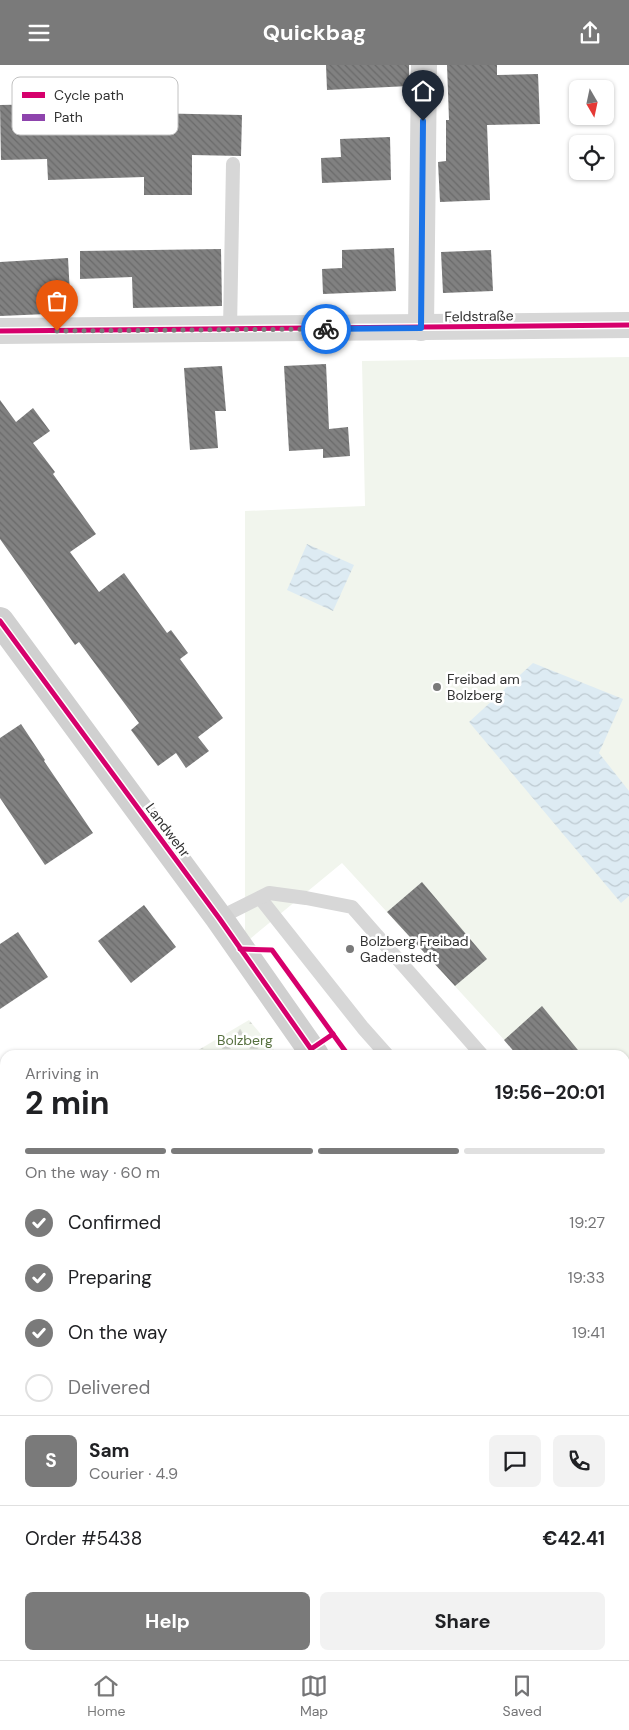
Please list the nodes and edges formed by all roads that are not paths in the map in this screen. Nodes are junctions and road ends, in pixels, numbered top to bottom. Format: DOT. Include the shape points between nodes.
graph roads {
  1 [pos="424,65"];
  2 [pos="233,164"];
  3 [pos="629,325"];
  4 [pos="421,328"];
  5 [pos="230,329"];
  6 [pos="0,331"];
  7 [pos="0,621"];
  8 [pos="260,898"];
  9 [pos="219,918"];
  10 [pos="311,1050"];
  11 [pos="382,1050"];
  12 [pos="478,1050"];
  1 -- 4 [label="street"];
  2 -- 5 [label="lane"];
  3 -- 4 [label="street, Feldstraße"];
  4 -- 5 [label="street, Feldstraße"];
  5 -- 6 [label="street, Feldstraße"];
  7 -- 9 [label="street, Landwehr"];
  8 -- 9 [label="lane"];
  8 -- 11 [label="lane"];
  8 -- 12 [label="lane" via="269,893 352,907"];
  9 -- 10 [label="street, Landwehr"];
}
